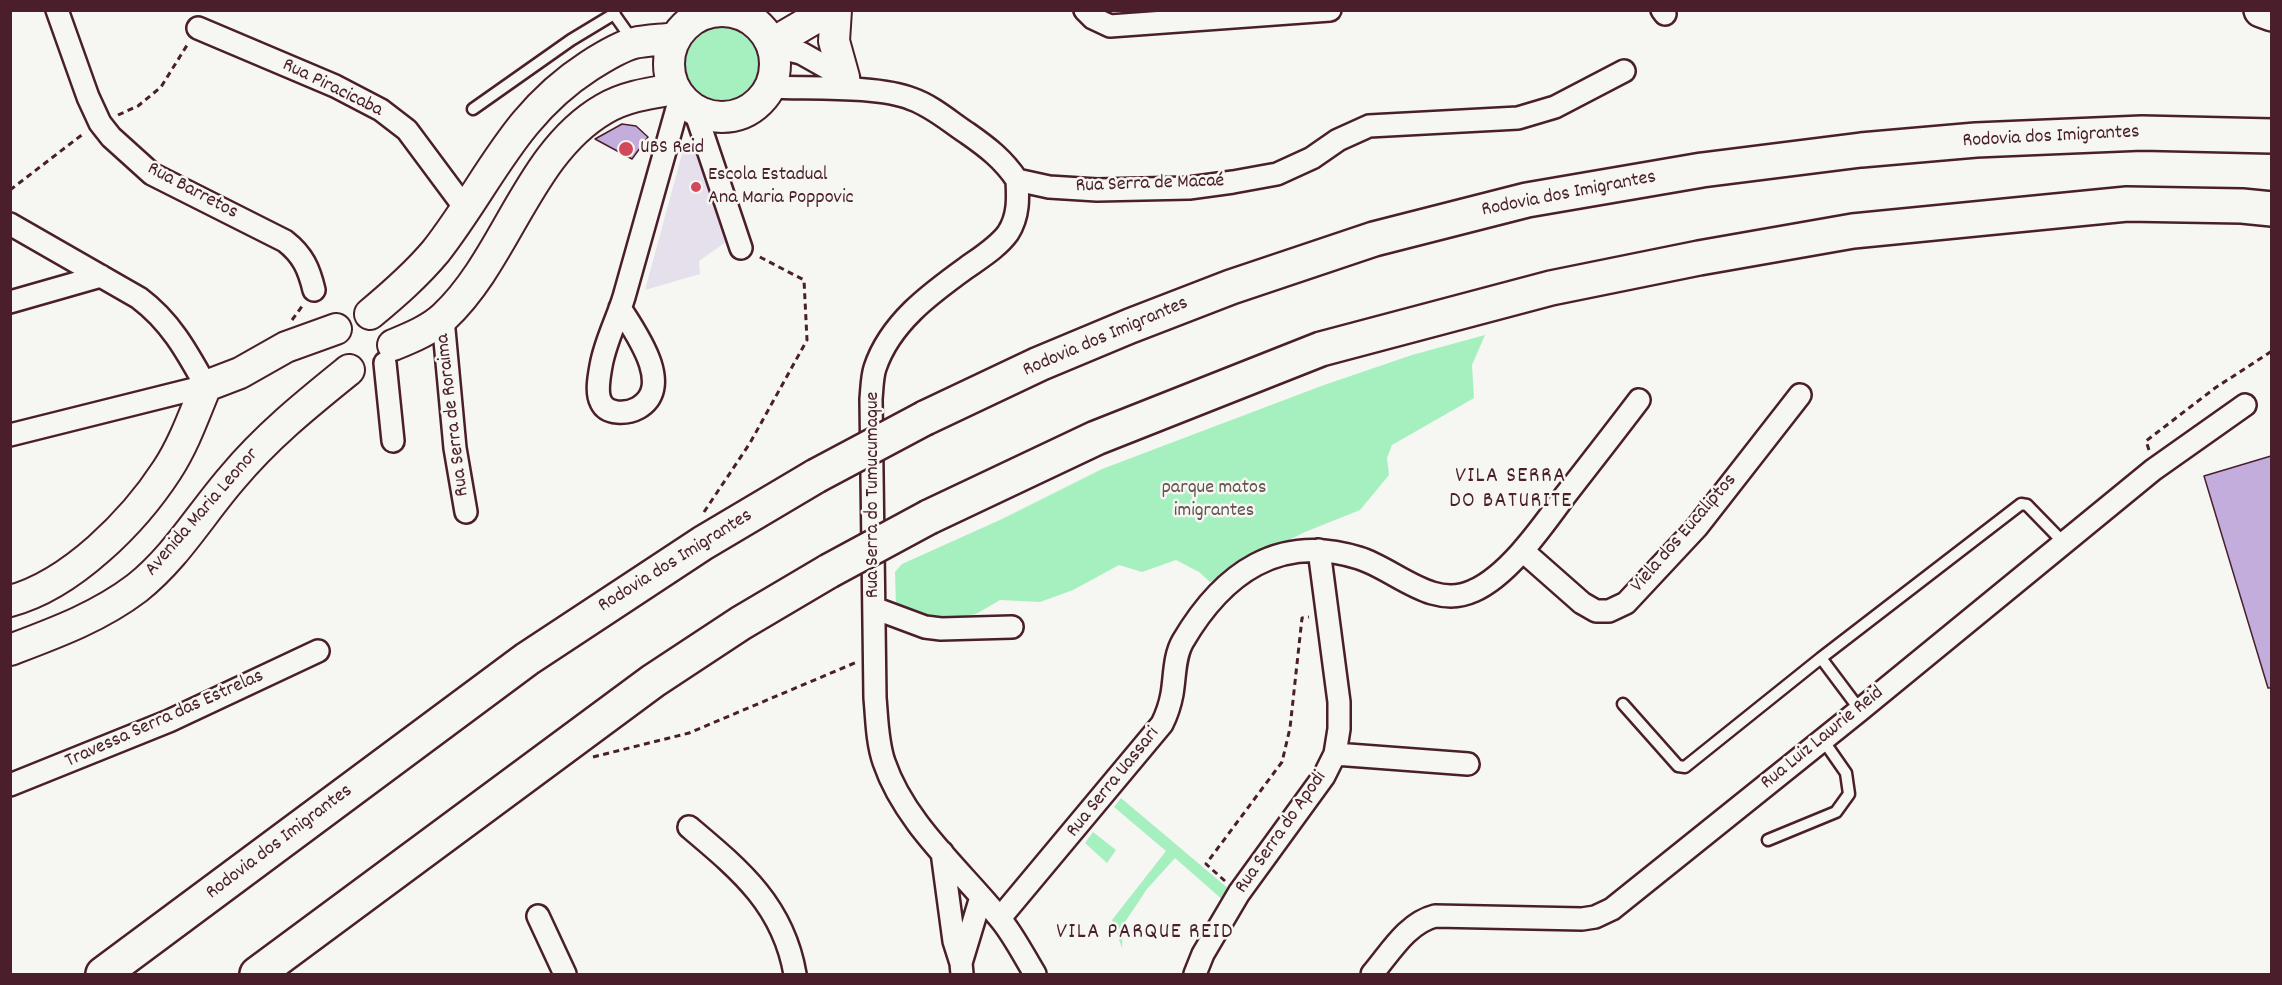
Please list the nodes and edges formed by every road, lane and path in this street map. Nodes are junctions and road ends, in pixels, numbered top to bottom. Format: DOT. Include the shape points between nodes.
graph roads {
  1 [pos="57,10"];
  2 [pos="829,10"];
  3 [pos="836,10"];
  4 [pos="1085,10"];
  5 [pos="1330,10"];
  6 [pos="2261,10"];
  7 [pos="614,12"];
  8 [pos="706,12"];
  9 [pos="2271,14"];
  10 [pos="198,28"];
  11 [pos="675,38"];
  12 [pos="634,43"];
  13 [pos="772,45"];
  14 [pos="1624,71"];
  15 [pos="854,83"];
  16 [pos="770,87"];
  17 [pos="683,99"];
  18 [pos="473,109"];
  19 [pos="2271,136"];
  20 [pos="1017,180"];
  21 [pos="465,208"];
  22 [pos="2271,209"];
  23 [pos="10,224"];
  24 [pos="741,248"];
  25 [pos="101,276"];
  26 [pos="314,291"];
  27 [pos="10,302"];
  28 [pos="620,308"];
  29 [pos="370,314"];
  30 [pos="443,319"];
  31 [pos="336,329"];
  32 [pos="2271,351"];
  33 [pos="389,354"];
  34 [pos="349,370"];
  35 [pos="206,386"];
  36 [pos="1800,395"];
  37 [pos="1639,400"];
  38 [pos="2245,405"];
  39 [pos="10,435"];
  40 [pos="393,441"];
  41 [pos="2153,470"];
  42 [pos="466,512"];
  43 [pos="700,517"];
  44 [pos="2063,542"];
  45 [pos="1319,550"];
  46 [pos="1523,551"];
  47 [pos="10,602"];
  48 [pos="874,608"];
  49 [pos="1329,614"];
  50 [pos="1012,627"];
  51 [pos="10,650"];
  52 [pos="318,651"];
  53 [pos="875,654"];
  54 [pos="1821,658"];
  55 [pos="1623,704"];
  56 [pos="1860,710"];
  57 [pos="1823,740"];
  58 [pos="1335,754"];
  59 [pos="590,758"];
  60 [pos="1468,764"];
  61 [pos="10,785"];
  62 [pos="689,827"];
  63 [pos="1768,840"];
  64 [pos="942,852"];
  65 [pos="1239,893"];
  66 [pos="981,897"];
  67 [pos="538,916"];
  68 [pos="1000,918"];
  69 [pos="962,969"];
  70 [pos="103,975"];
  71 [pos="257,975"];
  72 [pos="565,975"];
  73 [pos="795,975"];
  74 [pos="1035,975"];
  75 [pos="1195,975"];
  76 [pos="1372,975"];
  1 -- 26 [label="street, Rua Barretos" via="88,97 111,137 152,174 285,241 306,263"];
  2 -- 13 [label="street"];
  3 -- 15 [label="street" via="834,41"];
  4 -- 5 [label="street" via="1110,26"];
  6 -- 9 [label="main road"];
  7 -- 12 [label="lane"];
  7 -- 18 [label="lane"];
  8 -- 11 [label="street" via="688,23"];
  8 -- 13 [label="street" via="737,13 752,20"];
  10 -- 21 [label="street, Rua Piracicaba" via="335,86 381,110 407,130"];
  11 -- 12 [label="street"];
  11 -- 17 [label="street" via="669,55 669,73"];
  12 -- 21 [label="street" via="595,62 555,90 509,142"];
  13 -- 15 [label="street" via="801,53"];
  13 -- 16 [label="street" via="775,60"];
  14 -- 20 [label="street, Rua Serra de Macaé" via="1555,107 1518,118 1369,126 1277,174 1244,180 1189,188 1097,190"];
  15 -- 16 [label="street"];
  15 -- 20 [label="street" via="927,105 996,154"];
  16 -- 17 [label="street" via="752,108 727,117 713,117"];
  17 -- 24 [label="street"];
  17 -- 28 [label="street"];
  17 -- 30 [label="street" via="620,101 576,129 546,165 463,297"];
  19 -- 70 [label="main road, Rodovia dos Imigrantes, bridge" via="2142,133 1976,140 1702,170 1527,200 1374,240 1231,287 1038,364 925,418 694,548 526,658"];
  20 -- 48 [label="street, Rua Serra do Tumucumaque" via="1019,206 1009,232 987,253 930,293 888,341 874,369"];
  21 -- 29 [label="street" via="422,268"];
  22 -- 71 [label="main road, bridge" via="2127,204 1853,231 1551,288 1321,349 1096,438 929,517 829,571 654,681"];
  23 -- 25 [label="street"];
  24 -- 43 [label="path" via="804,280 807,340 750,443"];
  25 -- 27 [label="street"];
  25 -- 35 [label="street" via="154,309 172,329"];
  29 -- 31 [label="street" via="352,315"];
  29 -- 33 [label="street" via="389,329"];
  30 -- 33 [label="street"];
  30 -- 42 [label="street, Rua Serra de Roraima" via="455,448"];
  31 -- 34 [label="street" via="333,348"];
  31 -- 35 [label="street" via="286,347 240,373"];
  32 -- 41 [label="path" via="2146,441"];
  33 -- 34 [label="street" via="378,369 368,373"];
  33 -- 40 [label="street"];
  34 -- 51 [label="street, Avenida Maria Leonor" via="259,447 165,562 137,587 82,621"];
  35 -- 39 [label="street"];
  35 -- 47 [label="street" via="167,470 134,513 86,559 49,585"];
  36 -- 46 [label="street, Viela dos Eucaliptos" via="1697,526 1626,603 1609,611 1596,611"];
  37 -- 46 [label="street, Rua Serra Uassari"];
  38 -- 41 [label="street, Rua Luiz Lawrie Reid"];
  41 -- 44 [label="street, Rua Luiz Lawrie Reid"];
  44 -- 54 [label="lane" via="2027,505 2021,504"];
  44 -- 56 [label="street, Rua Luiz Lawrie Reid"];
  45 -- 46 [label="street, Rua Serra Uassari" via="1360,558 1413,586 1442,595 1473,591"];
  45 -- 49 [label="street, Rua Serra do Apodi"];
  45 -- 68 [label="street, Rua Serra Uassari" via="1271,557 1246,570 1218,593 1181,645 1169,709 1162,724"];
  48 -- 50 [label="street" via="925,627"];
  48 -- 53 [label="street, Rua Serra do Tumucumaque"];
  49 -- 58 [label="street, Rua Serra do Apodi" via="1339,702"];
  49 -- 65 [label="path" via="1302,618 1290,728 1282,762 1206,864"];
  52 -- 61 [label="street, Travessa Serra das Estrelas" via="170,721"];
  53 -- 59 [label="path" via="689,733"];
  53 -- 64 [label="street, Rua Serra do Tumucumaque" via="875,698 884,761 907,807"];
  54 -- 55 [label="lane" via="1685,767 1678,766"];
  54 -- 56 [label="lane"];
  56 -- 57 [label="street, Rua Luiz Lawrie Reid"];
  57 -- 63 [label="lane" via="1846,773 1849,794 1836,812"];
  57 -- 76 [label="street, Rua Luiz Lawrie Reid" via="1612,909 1582,919 1426,918 1407,932"];
  58 -- 60 [label="street, Rua Serra do Apodi"];
  58 -- 65 [label="street, Rua Serra do Apodi" via="1324,776"];
  62 -- 73 [label="street" via="736,866 761,894 784,935"];
  64 -- 66 [label="street, Rua Serra do Tumucumaque"];
  64 -- 69 [label="street" via="952,934"];
  65 -- 75 [label="street, Rua Serra do Apodi"];
  66 -- 68 [label="street, Rua Serra do Tumucumaque"];
  66 -- 69 [label="street"];
  67 -- 72 [label="street"];
  68 -- 74 [label="street, Rua Serra do Tumucumaque"];
}
